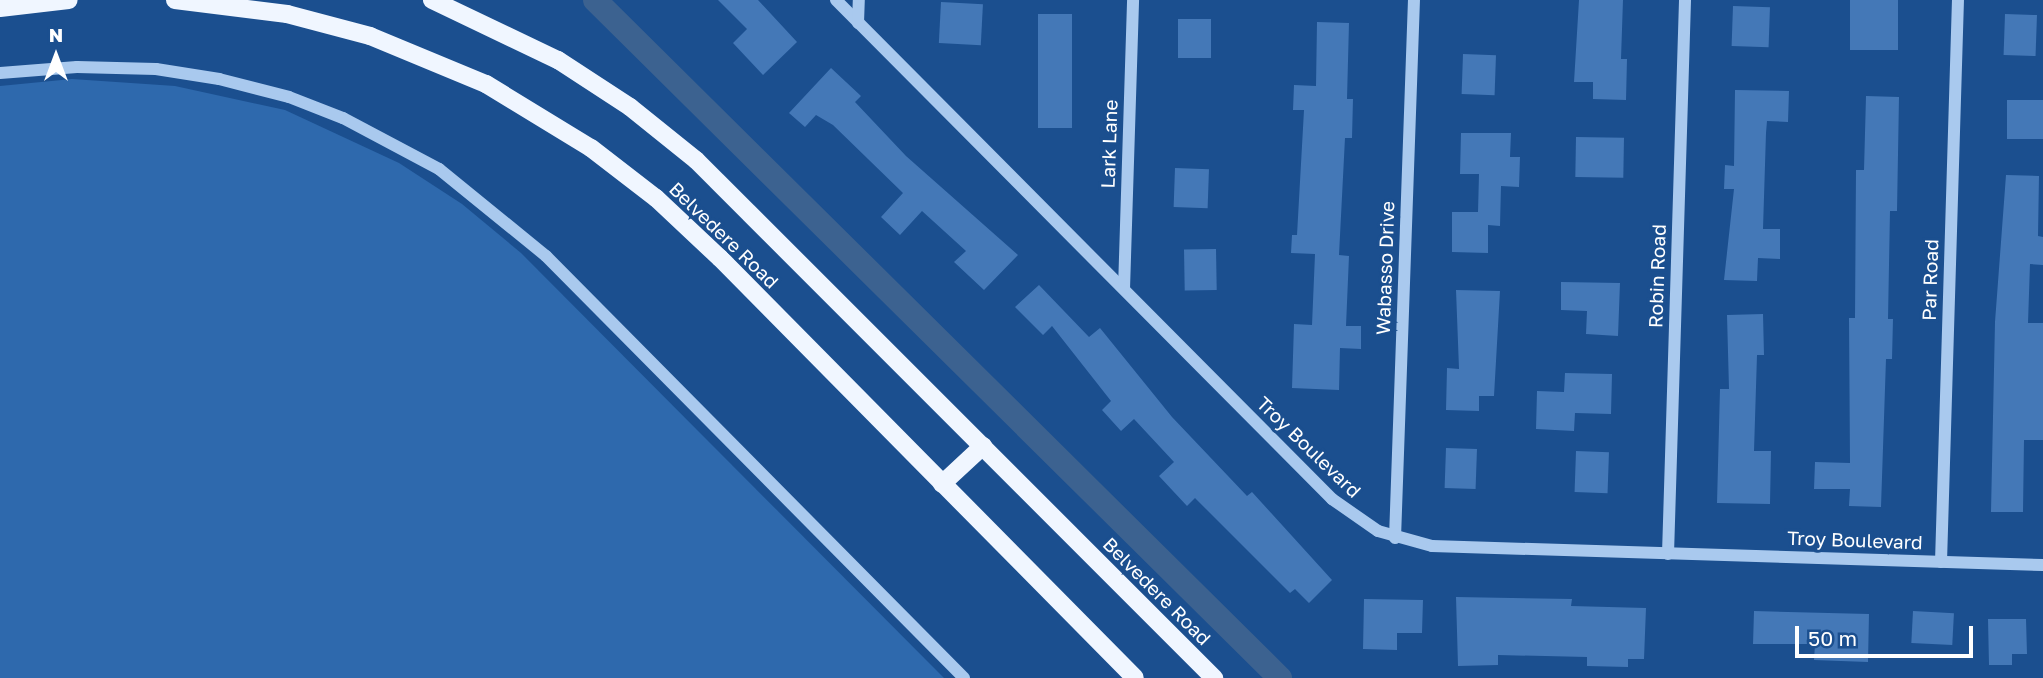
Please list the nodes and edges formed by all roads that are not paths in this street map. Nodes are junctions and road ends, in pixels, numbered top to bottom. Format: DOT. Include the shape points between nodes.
graph roads {
  1 [pos="69,0"];
  2 [pos="175,0"];
  3 [pos="432,0"];
  4 [pos="836,0"];
  5 [pos="859,0"];
  6 [pos="1133,0"];
  7 [pos="1414,0"];
  8 [pos="1685,0"];
  9 [pos="1958,0"];
  10 [pos="0,8"];
  11 [pos="858,23"];
  12 [pos="0,74"];
  13 [pos="1124,289"];
  14 [pos="983,446"];
  15 [pos="942,484"];
  16 [pos="1395,538"];
  17 [pos="1668,554"];
  18 [pos="1941,562"];
  19 [pos="2043,565"];
  20 [pos="964,678"];
  21 [pos="1135,678"];
  22 [pos="1214,678"];
  1 -- 10 [label="main road"];
  2 -- 15 [label="main road, Belvedere Road" via="287,15 370,36 448,66 559,125 664,205"];
  3 -- 14 [label="main road, Belvedere Road" via="539,49 664,132 757,218"];
  4 -- 11 [label="street, Troy Boulevard"];
  5 -- 11 [label="street"];
  6 -- 13 [label="street, Lark Lane"];
  7 -- 16 [label="street, Wabasso Drive"];
  8 -- 17 [label="street, Robin Road"];
  9 -- 18 [label="street, Par Road"];
  11 -- 13 [label="street, Troy Boulevard"];
  12 -- 20 [label="street" via="91,67 156,69 219,79 289,97 343,118 439,169 547,256"];
  13 -- 16 [label="street, Troy Boulevard" via="1332,499 1361,522"];
  14 -- 15 [label="main road"];
  14 -- 22 [label="main road, Belvedere Road"];
  15 -- 21 [label="main road, Belvedere Road"];
  16 -- 17 [label="street, Troy Boulevard" via="1432,546"];
  17 -- 18 [label="street, Troy Boulevard"];
  18 -- 19 [label="street, Troy Boulevard"];
}
